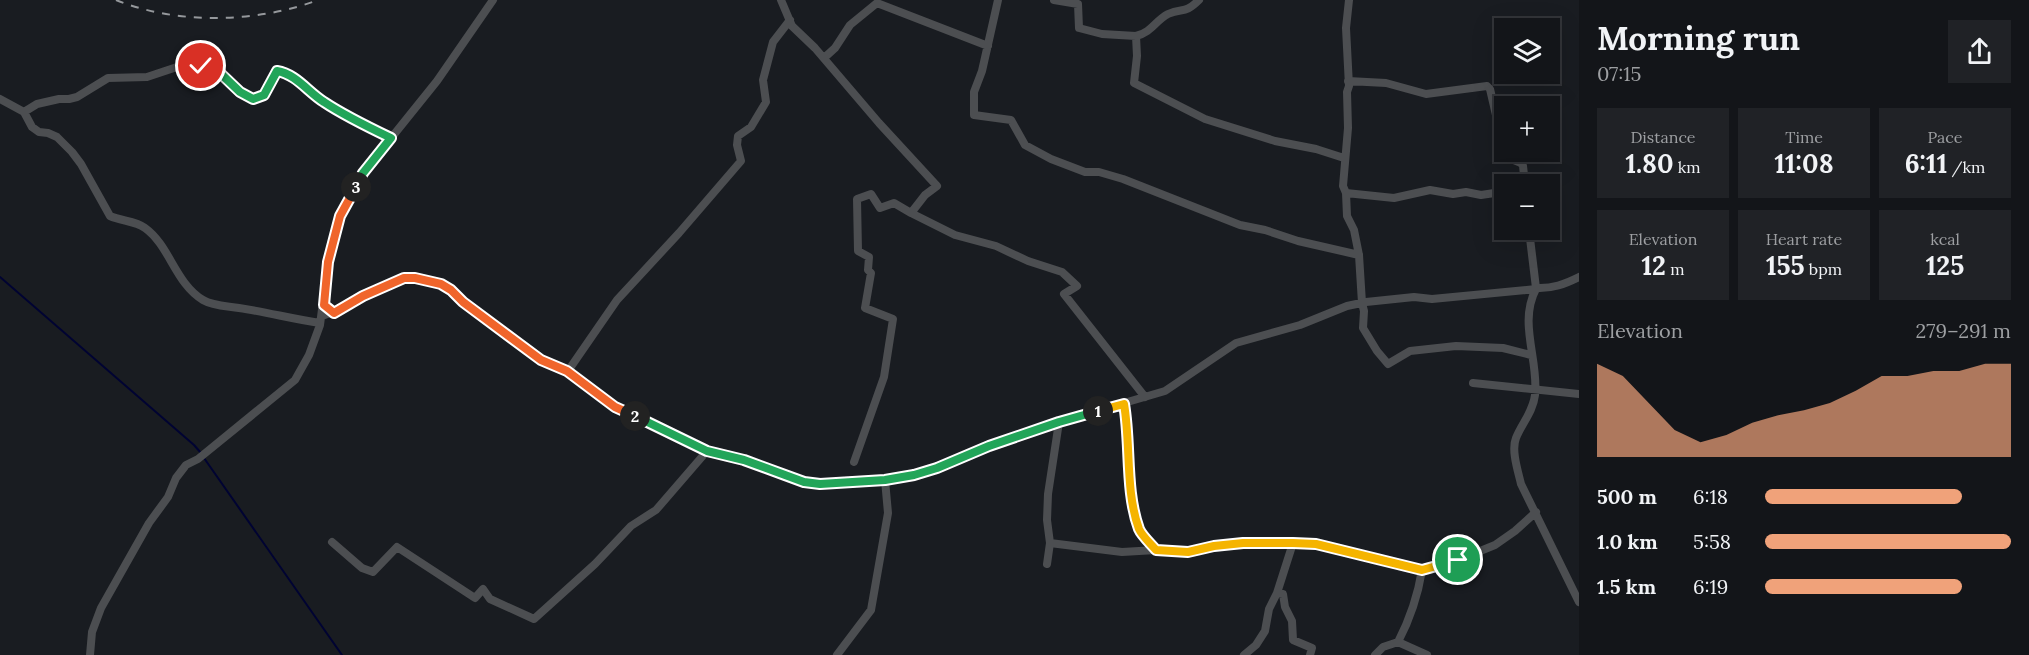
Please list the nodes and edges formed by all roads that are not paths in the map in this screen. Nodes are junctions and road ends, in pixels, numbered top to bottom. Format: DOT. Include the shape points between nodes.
graph roads {
  1 [pos="493,0"];
  2 [pos="781,0"];
  3 [pos="998,0"];
  4 [pos="1054,0"];
  5 [pos="1199,0"];
  6 [pos="1348,0"];
  7 [pos="878,2"];
  8 [pos="790,20"];
  9 [pos="1136,36"];
  10 [pos="988,46"];
  11 [pos="824,58"];
  12 [pos="1348,81"];
  13 [pos="0,99"];
  14 [pos="1494,106"];
  15 [pos="24,112"];
  16 [pos="391,138"];
  17 [pos="1344,158"];
  18 [pos="1346,193"];
  19 [pos="1494,193"];
  20 [pos="912,213"];
  21 [pos="1529,240"];
  22 [pos="1359,255"];
  23 [pos="1579,277"];
  24 [pos="1536,289"];
  25 [pos="1362,303"];
  26 [pos="324,305"];
  27 [pos="334,313"];
  28 [pos="321,320"];
  29 [pos="1531,355"];
  30 [pos="567,371"];
  31 [pos="1473,383"];
  32 [pos="1535,389"];
  33 [pos="1579,394"];
  34 [pos="1145,397"];
  35 [pos="1124,404"];
  36 [pos="1059,422"];
  37 [pos="707,451"];
  38 [pos="855,462"];
  39 [pos="885,480"];
  40 [pos="1536,512"];
  41 [pos="332,542"];
  42 [pos="1050,543"];
  43 [pos="1293,543"];
  44 [pos="1156,550"];
  45 [pos="1047,564"];
  46 [pos="1422,570"];
  47 [pos="1277,593"];
  48 [pos="1579,602"];
  49 [pos="1398,642"];
  50 [pos="90,655"];
  51 [pos="837,655"];
  52 [pos="1244,655"];
  53 [pos="1310,655"];
  54 [pos="1375,655"];
  55 [pos="1427,655"];
  1 -- 16 [label="street" via="437,81"];
  2 -- 8 [label="street"];
  3 -- 10 [label="street"];
  4 -- 9 [label="street" via="1078,4 1079,28"];
  5 -- 9 [label="street" via="1189,10 1168,14 1146,34"];
  6 -- 12 [label="street"];
  7 -- 10 [label="street"];
  7 -- 11 [label="street" via="850,25"];
  8 -- 11 [label="street"];
  8 -- 30 [label="street" via="773,42 763,80 766,102 751,127 738,136 741,161 617,300"];
  9 -- 17 [label="street" via="1134,83 1205,119"];
  10 -- 22 [label="street" via="974,92 974,115 1011,120 1025,145 1085,172 1123,179 1240,225"];
  11 -- 20 [label="street" via="937,186"];
  12 -- 14 [label="street" via="1386,84 1426,94 1487,86"];
  12 -- 17 [label="street"];
  13 -- 15 [label="street"];
  15 -- 16 [label="street" via="37,104 77,97 108,78 147,77 191,65 218,71 253,99 264,95 277,71 293,77 322,101 359,123"];
  15 -- 28 [label="street" via="32,127 57,137 72,152 110,216 144,226 177,273 203,300"];
  16 -- 26 [label="street" via="363,173 340,216 328,262"];
  17 -- 18 [label="street"];
  18 -- 19 [label="street" via="1394,198 1430,190"];
  18 -- 22 [label="street" via="1347,216"];
  20 -- 34 [label="street" via="955,235 996,246 1062,272 1077,286 1064,294"];
  20 -- 38 [label="street" via="894,203 880,208 871,194 857,200 858,251 869,257 871,273 866,308 893,319 884,377"];
  21 -- 24 [label="street"];
  22 -- 25 [label="street"];
  23 -- 24 [label="street" via="1560,286"];
  24 -- 25 [label="street"];
  24 -- 29 [label="street" via="1529,314"];
  25 -- 29 [label="street" via="1363,328 1388,364 1410,351 1456,346 1503,348"];
  25 -- 34 [label="street" via="1236,343 1165,391"];
  26 -- 27 [label="street"];
  26 -- 28 [label="street"];
  27 -- 28 [label="street"];
  27 -- 30 [label="street" via="404,278 431,281 451,290 541,360"];
  28 -- 50 [label="street" via="295,380 186,465 176,478 102,608 92,632"];
  29 -- 32 [label="street"];
  30 -- 37 [label="street" via="615,407"];
  31 -- 32 [label="street"];
  32 -- 33 [label="street"];
  32 -- 40 [label="street" via="1515,443 1521,484"];
  34 -- 35 [label="street"];
  35 -- 36 [label="street"];
  35 -- 44 [label="street" via="1131,490 1139,530"];
  36 -- 39 [label="street" via="929,471"];
  36 -- 42 [label="street" via="1048,494"];
  37 -- 39 [label="street" via="804,482"];
  37 -- 41 [label="street" via="656,510 631,526 534,619 490,599 483,589 475,598 397,548 373,572 362,568"];
  39 -- 51 [label="street" via="888,520 871,610"];
  40 -- 46 [label="street" via="1495,545"];
  40 -- 48 [label="street"];
  42 -- 44 [label="street" via="1122,552"];
  42 -- 45 [label="street"];
  43 -- 44 [label="street" via="1243,543 1188,552"];
  43 -- 46 [label="street" via="1316,544"];
  43 -- 47 [label="street"];
  46 -- 49 [label="street" via="1418,592"];
  47 -- 52 [label="street" via="1265,631"];
  47 -- 53 [label="street" via="1283,594 1292,621 1293,640 1312,648"];
  49 -- 54 [label="street" via="1383,647"];
  49 -- 55 [label="street"];
}
